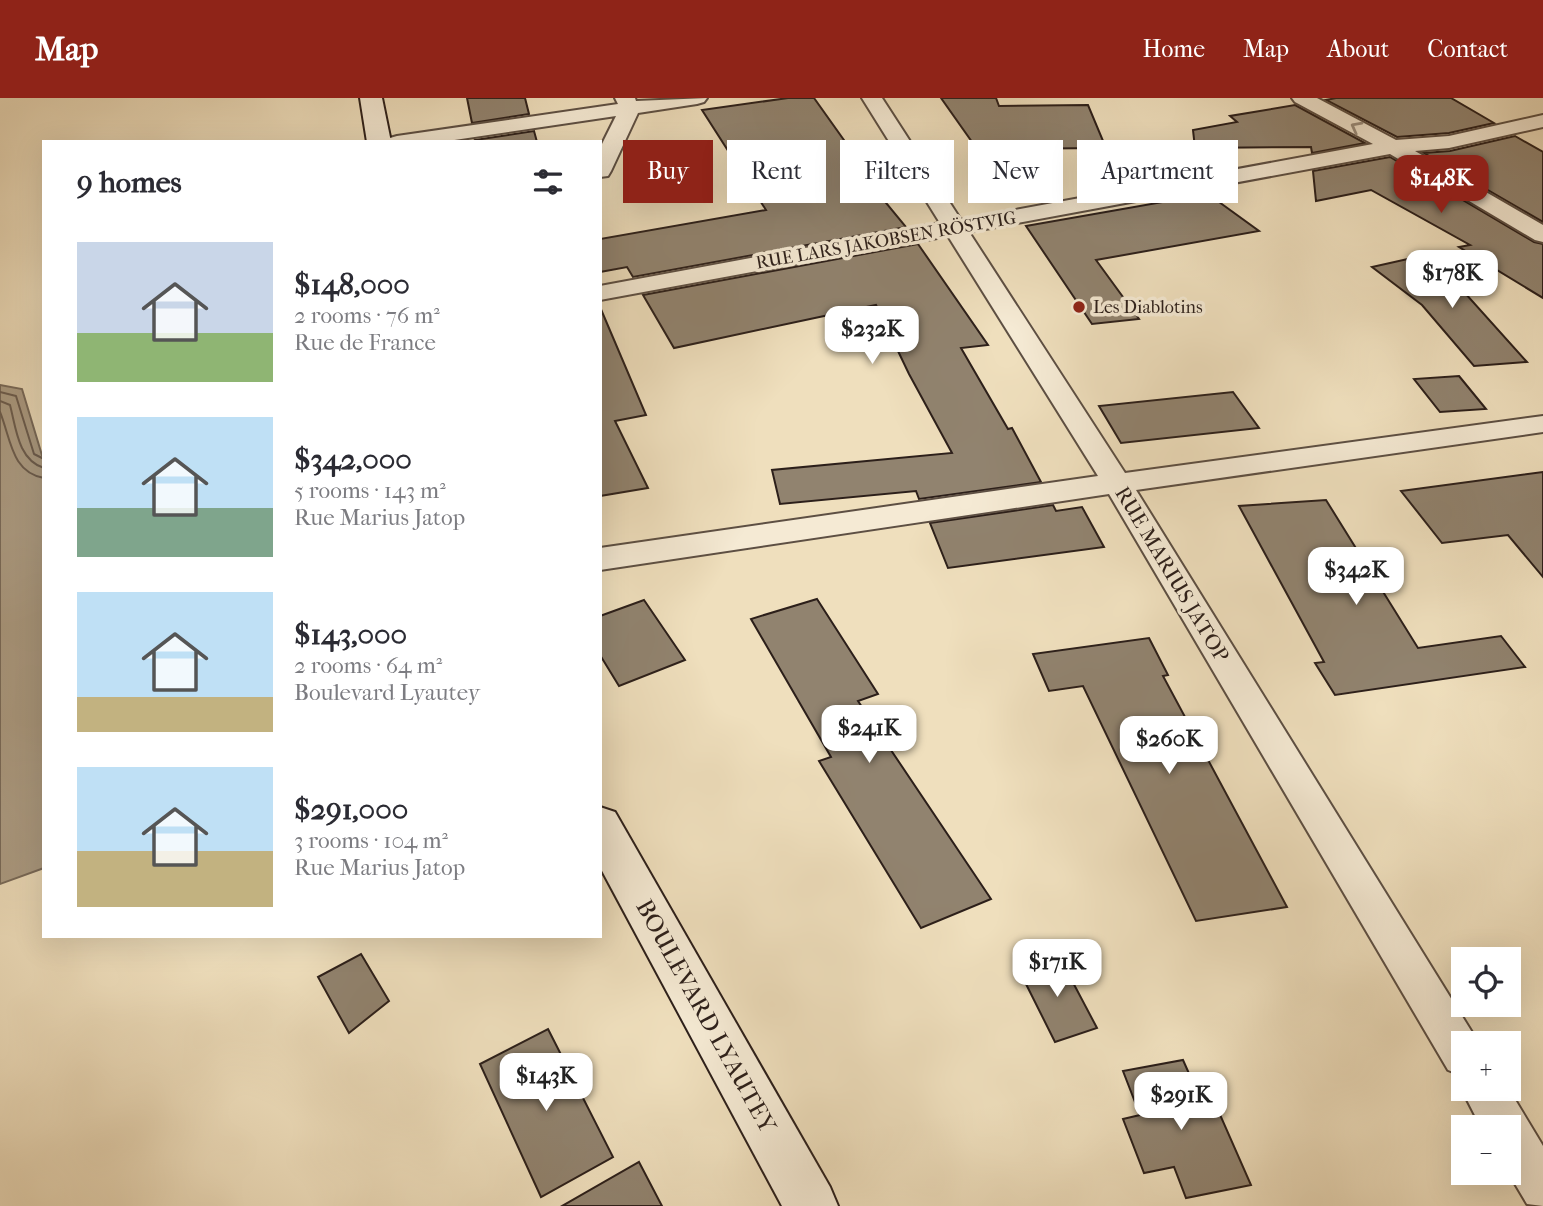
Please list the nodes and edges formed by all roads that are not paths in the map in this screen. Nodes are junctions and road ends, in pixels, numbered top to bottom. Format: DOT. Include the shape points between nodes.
graph roads {
  1 [pos="371,98"];
  2 [pos="697,98"];
  3 [pos="872,98"];
  4 [pos="1302,98"];
  5 [pos="627,103"];
  6 [pos="1543,121"];
  7 [pos="379,140"];
  8 [pos="409,140"];
  9 [pos="1393,147"];
  10 [pos="602,166"];
  11 [pos="953,228"];
  12 [pos="1543,235"];
  13 [pos="602,293"];
  14 [pos="1543,424"];
  15 [pos="1117,483"];
  16 [pos="602,559"];
  17 [pos="602,829"];
  18 [pos="1451,1036"];
  19 [pos="1521,1152"];
  20 [pos="1543,1188"];
  21 [pos="811,1206"];
  1 -- 7 [label="street"];
  2 -- 5 [label="street"];
  3 -- 11 [label="street, RUE MARIUS JATOP"];
  9 -- 4 [label="street, one-way"];
  5 -- 8 [label="street"];
  5 -- 10 [label="street"];
  6 -- 9 [label="street, RUE LARS JAKOBSEN RÖSTVIG" via="1449,142"];
  9 -- 11 [label="street, RUE LARS JAKOBSEN RÖSTVIG"];
  9 -- 12 [label="street"];
  11 -- 13 [label="street, RUE LARS JAKOBSEN RÖSTVIG"];
  11 -- 15 [label="street, RUE MARIUS JATOP"];
  14 -- 15 [label="street"];
  15 -- 16 [label="street"];
  15 -- 18 [label="street, RUE MARIUS JATOP"];
  17 -- 21 [label="street, BOULEVARD LYAUTEY"];
  19 -- 20 [label="street"];
}
